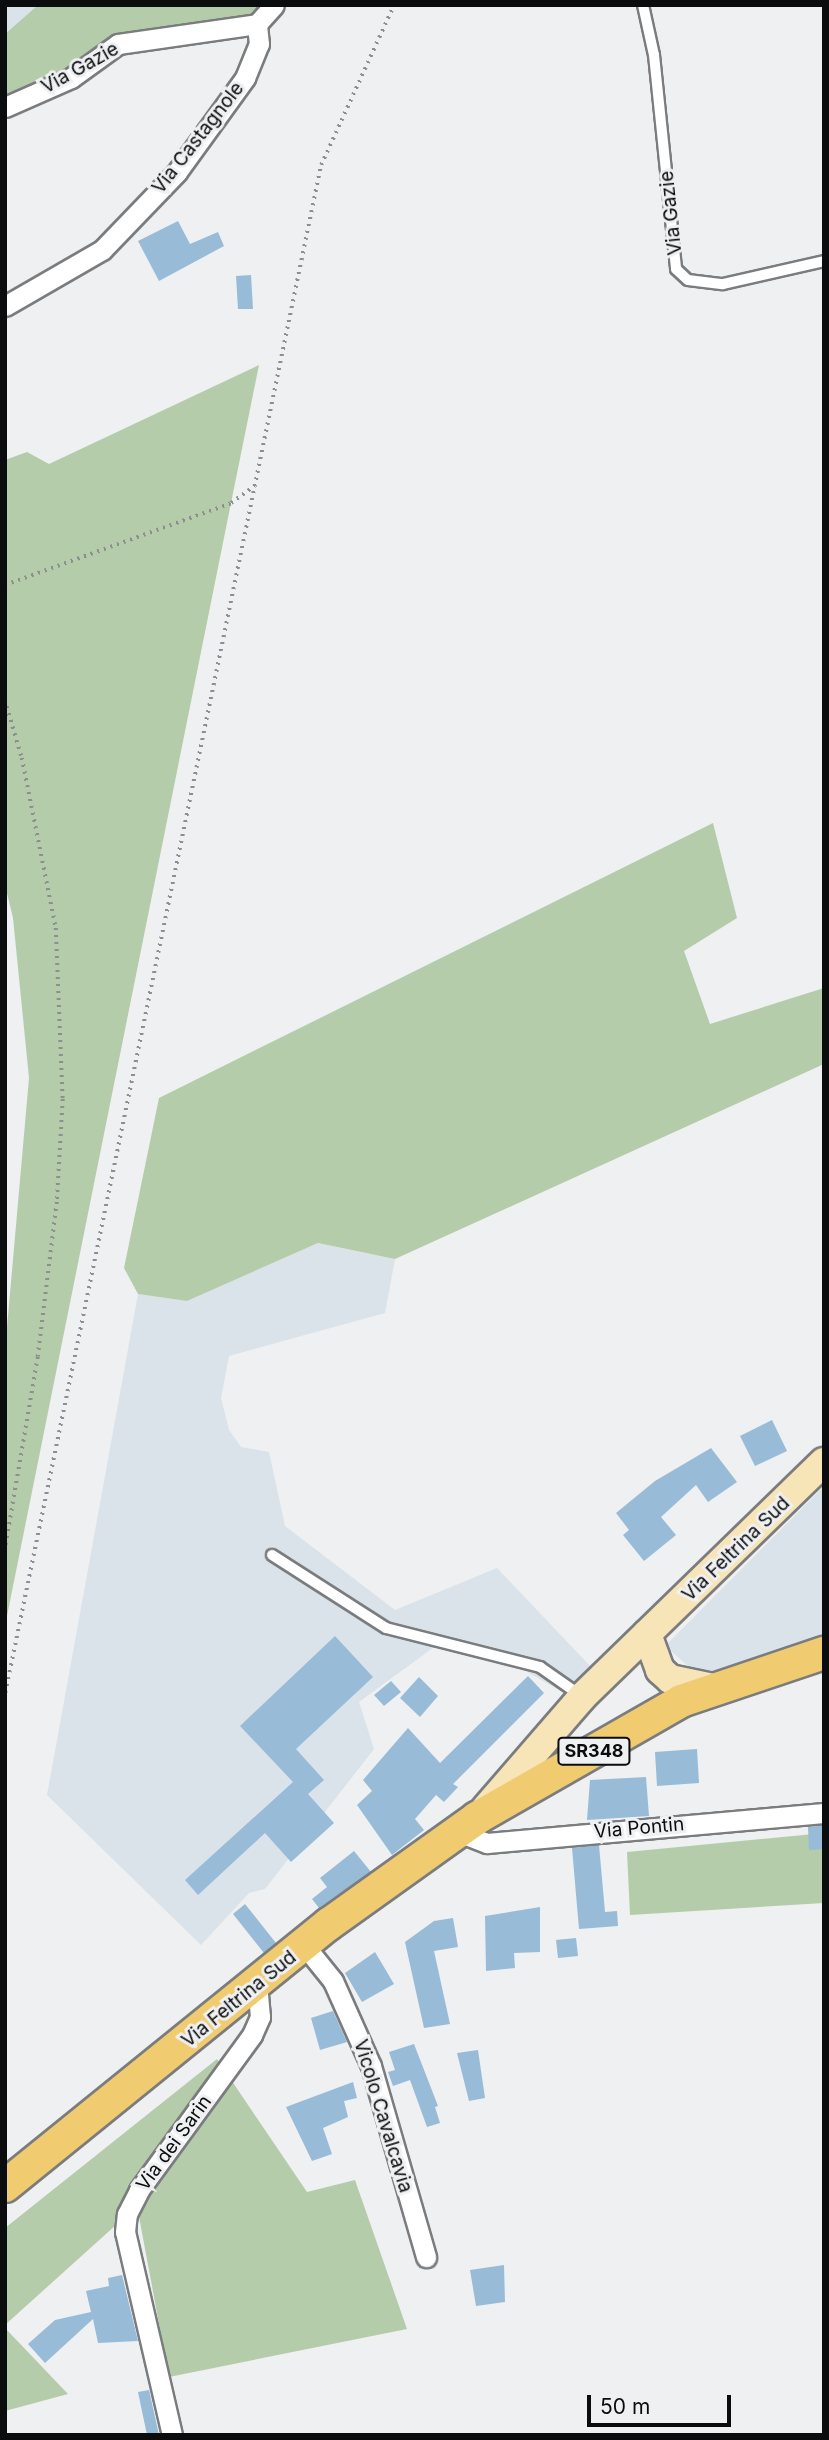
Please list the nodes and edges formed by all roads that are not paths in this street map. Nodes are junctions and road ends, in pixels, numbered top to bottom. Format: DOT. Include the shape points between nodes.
graph roads {
  1 [pos="274,5"];
  2 [pos="643,5"];
  3 [pos="257,24"];
  4 [pos="5,107"];
  5 [pos="824,261"];
  6 [pos="5,306"];
  7 [pos="824,1462"];
  8 [pos="272,1555"];
  9 [pos="647,1634"];
  10 [pos="824,1653"];
  11 [pos="713,1688"];
  12 [pos="582,1697"];
  13 [pos="824,1812"];
  14 [pos="467,1825"];
  15 [pos="304,1945"];
  16 [pos="257,1985"];
  17 [pos="5,2186"];
  18 [pos="426,2257"];
  19 [pos="172,2435"];
  1 -- 3 [label="street"];
  2 -- 5 [label="lane, Via Gazie" via="654,55 676,269 688,280 723,284"];
  3 -- 4 [label="street, Via Gazie" via="118,44 71,78"];
  3 -- 6 [label="street, Via Castagnole" via="259,44 245,78 177,172 102,250"];
  7 -- 9 [label="main road, Via Feltrina Sud"];
  8 -- 12 [label="lane" via="386,1628 540,1667"];
  9 -- 11 [label="main road" via="660,1670 670,1679"];
  9 -- 12 [label="main road, Via Feltrina Sud"];
  10 -- 11 [label="main road, SR348"];
  11 -- 14 [label="main road, SR348" via="652,1717"];
  12 -- 14 [label="main road, Via Feltrina Sud"];
  13 -- 14 [label="street, Via Pontin" via="487,1843"];
  14 -- 15 [label="main road, Via Feltrina Sud / SR348"];
  15 -- 16 [label="main road, Via Feltrina Sud"];
  15 -- 18 [label="street, Vicolo Cavalcavia" via="333,1981 371,2066"];
  16 -- 17 [label="main road, Via Feltrina Sud"];
  16 -- 19 [label="street, Via dei Sarin" via="260,2017 252,2035 139,2190 127,2214 125,2232"];
}
